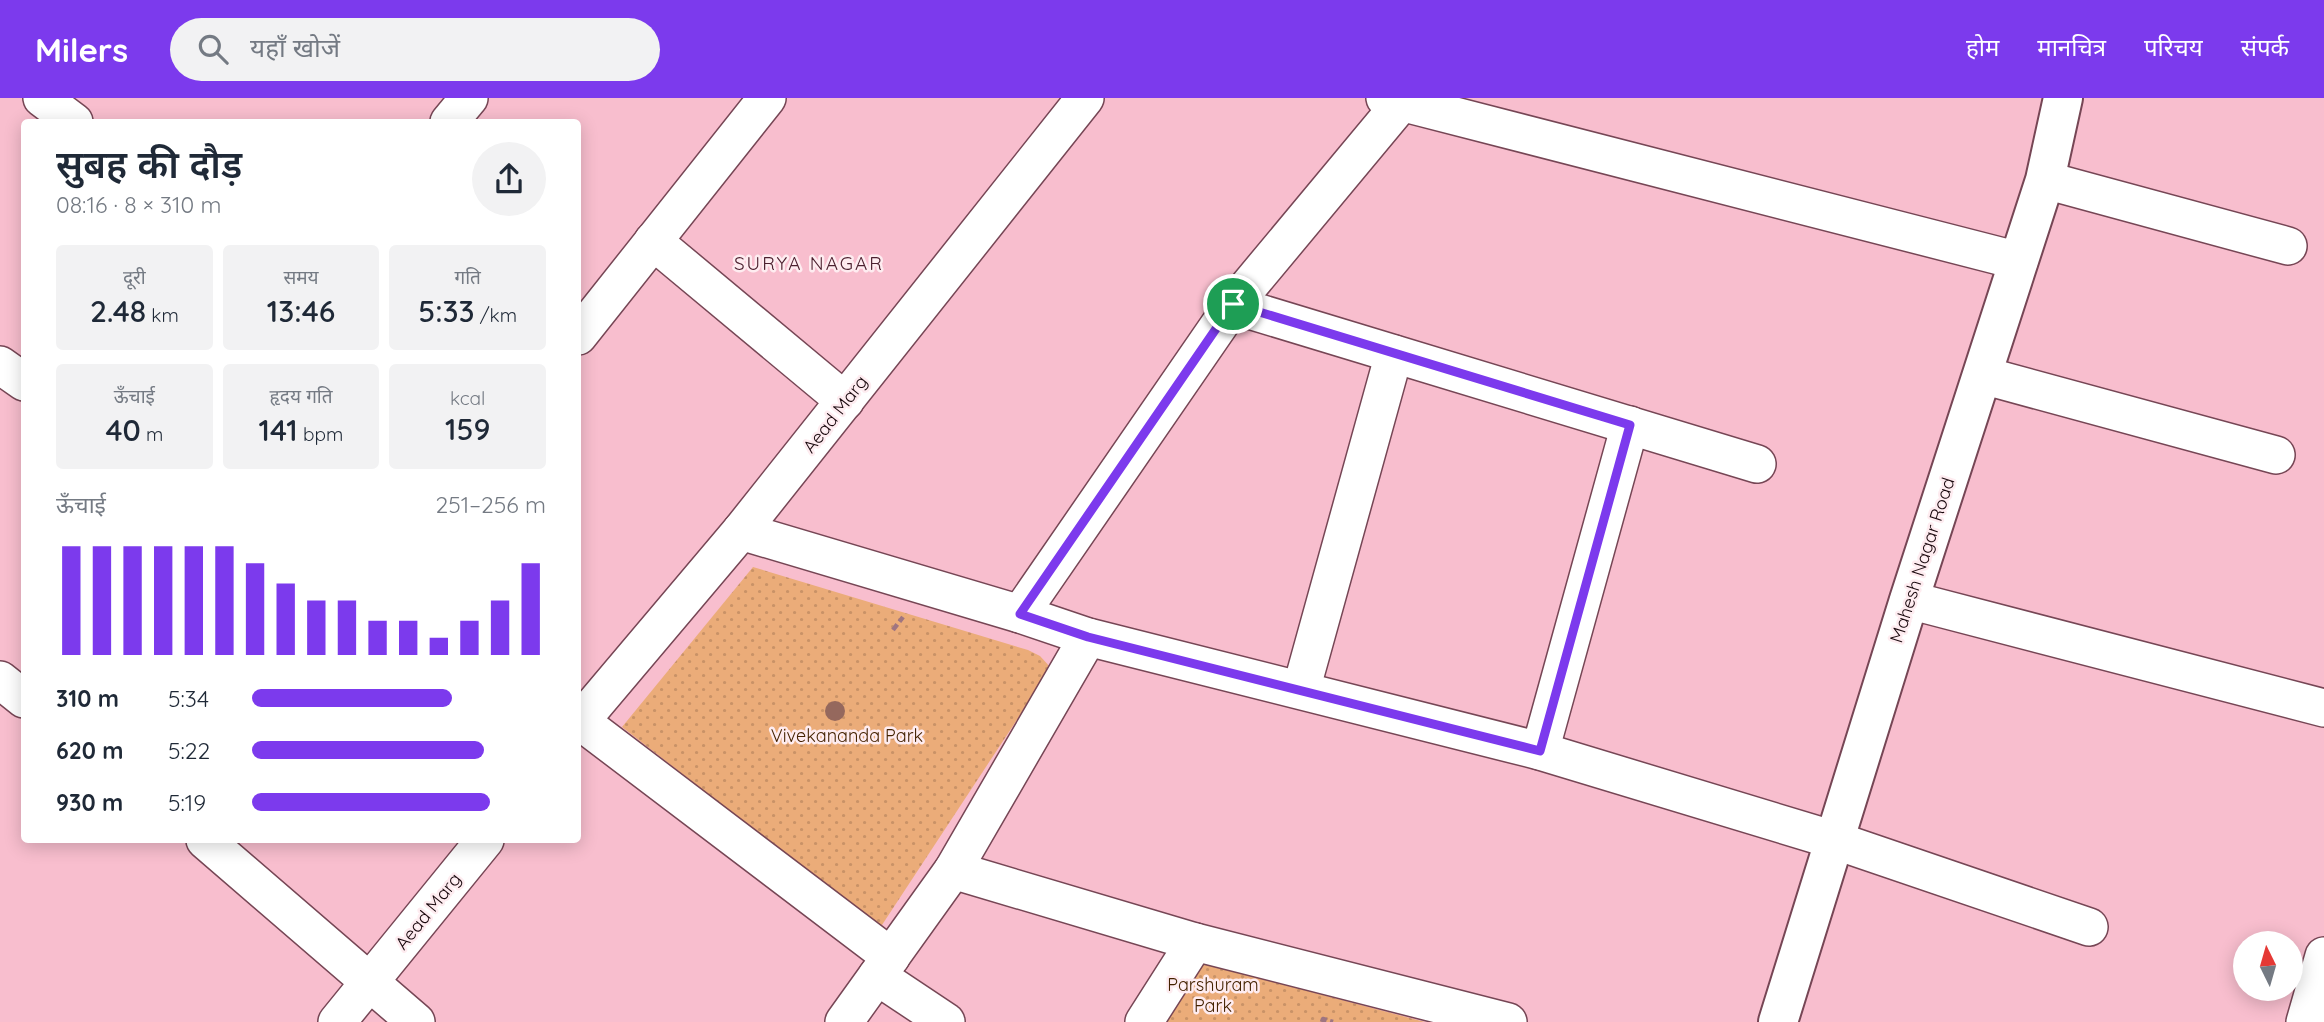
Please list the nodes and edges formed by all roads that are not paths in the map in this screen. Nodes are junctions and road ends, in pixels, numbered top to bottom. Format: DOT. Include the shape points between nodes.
graph roads {
  1 [pos="469,98"];
  2 [pos="767,98"];
  3 [pos="1085,98"];
  4 [pos="2063,98"];
  5 [pos="1393,100"];
  6 [pos="452,119"];
  7 [pos="2045,180"];
  8 [pos="653,241"];
  9 [pos="2288,246"];
  10 [pos="2019,261"];
  11 [pos="1233,304"];
  12 [pos="581,328"];
  13 [pos="1394,354"];
  14 [pos="0,365"];
  15 [pos="1982,375"];
  16 [pos="21,380"];
  17 [pos="845,401"];
  18 [pos="1630,425"];
  19 [pos="2276,455"];
  20 [pos="1757,464"];
  21 [pos="741,531"];
  22 [pos="1909,600"];
  23 [pos="1020,614"];
  24 [pos="1088,637"];
  25 [pos="1301,690"];
  26 [pos="2324,709"];
  27 [pos="581,720"];
  28 [pos="581,724"];
  29 [pos="1540,751"];
  30 [pos="1834,840"];
  31 [pos="208,843"];
  32 [pos="483,843"];
  33 [pos="953,870"];
  34 [pos="2089,927"];
  35 [pos="1195,942"];
  36 [pos="2324,956"];
  37 [pos="884,966"];
  38 [pos="370,982"];
  39 [pos="1467,1017"];
  40 [pos="337,1022"];
  41 [pos="416,1022"];
  42 [pos="844,1022"];
  43 [pos="946,1022"];
  44 [pos="1144,1022"];
  45 [pos="1508,1022"];
  46 [pos="1778,1022"];
  47 [pos="2305,1022"];
  1 -- 6 [label="street"];
  2 -- 8 [label="street"];
  3 -- 17 [label="street, Aead Marg"];
  4 -- 7 [label="street, Mahesh Nagar Road"];
  5 -- 10 [label="street"];
  5 -- 11 [label="street"];
  7 -- 9 [label="street"];
  7 -- 10 [label="street, Mahesh Nagar Road"];
  8 -- 12 [label="street"];
  8 -- 17 [label="street"];
  10 -- 15 [label="street, Mahesh Nagar Road"];
  11 -- 13 [label="street"];
  11 -- 23 [label="street"];
  13 -- 18 [label="street"];
  13 -- 25 [label="street"];
  14 -- 16 [label="street"];
  15 -- 19 [label="street"];
  15 -- 22 [label="street, Mahesh Nagar Road"];
  17 -- 21 [label="street, Aead Marg"];
  18 -- 20 [label="street"];
  18 -- 29 [label="street"];
  21 -- 23 [label="street"];
  21 -- 27 [label="street, Aead Marg"];
  22 -- 26 [label="street"];
  22 -- 30 [label="street, Mahesh Nagar Road"];
  23 -- 24 [label="street"];
  24 -- 25 [label="street"];
  24 -- 33 [label="street"];
  25 -- 29 [label="street"];
  28 -- 37 [label="street"];
  29 -- 30 [label="street"];
  30 -- 34 [label="street"];
  30 -- 46 [label="street, Mahesh Nagar Road"];
  31 -- 38 [label="street"];
  32 -- 38 [label="street, Aead Marg"];
  33 -- 35 [label="street"];
  33 -- 37 [label="street"];
  35 -- 39 [label="street"];
  35 -- 44 [label="street"];
  36 -- 47 [label="street"];
  37 -- 42 [label="street"];
  37 -- 43 [label="street"];
  38 -- 40 [label="street, Aead Marg"];
  38 -- 41 [label="street"];
  39 -- 45 [label="street"];
}
